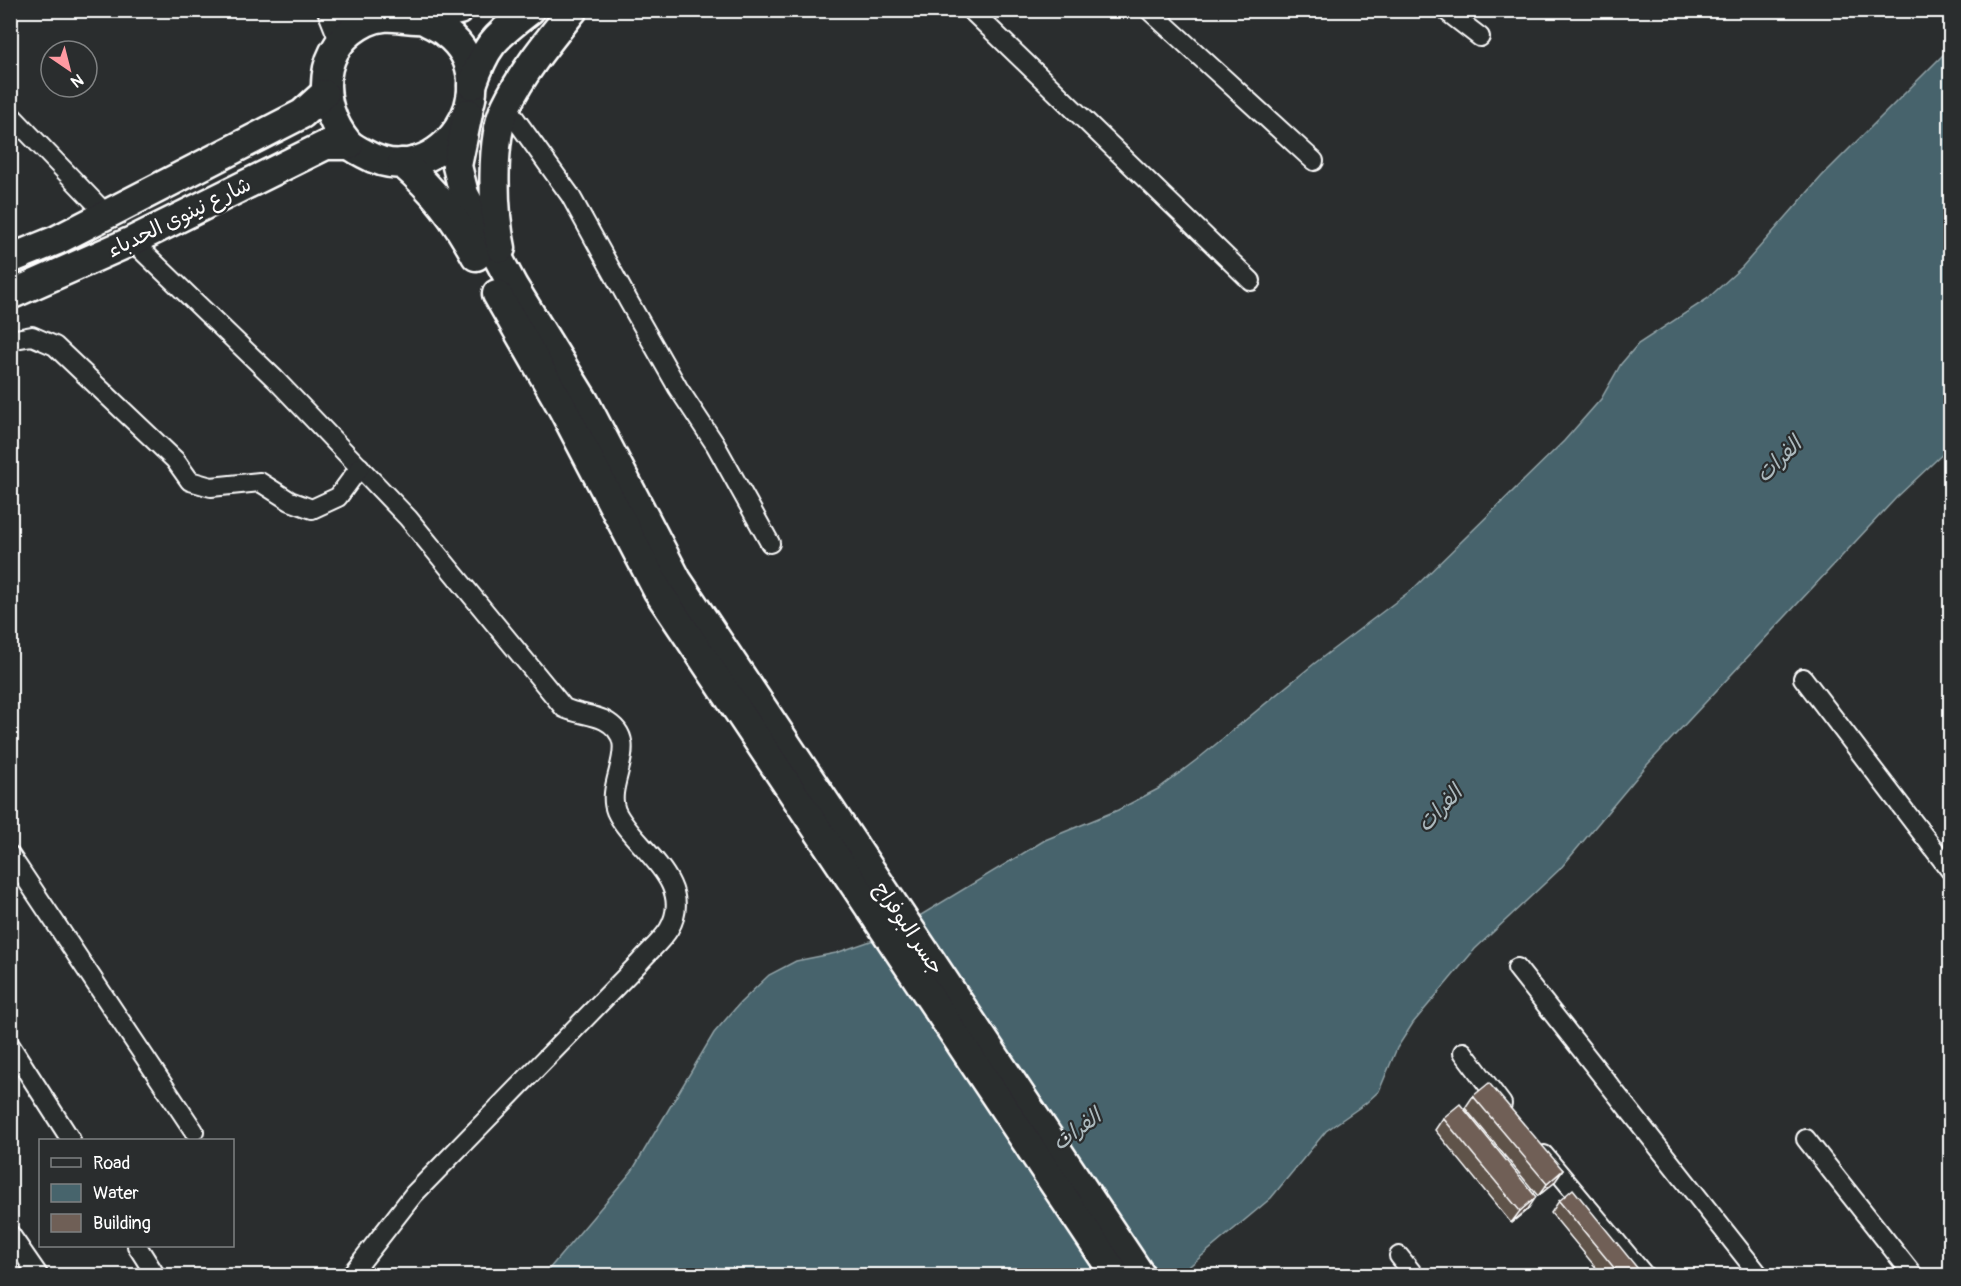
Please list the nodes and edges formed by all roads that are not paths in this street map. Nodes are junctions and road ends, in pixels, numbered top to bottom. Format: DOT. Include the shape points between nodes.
graph roads {
  1 [pos="331,10"];
  2 [pos="459,10"];
  3 [pos="530,10"];
  4 [pos="573,10"];
  5 [pos="971,10"];
  6 [pos="1149,10"];
  7 [pos="1445,10"];
  8 [pos="391,13"];
  9 [pos="423,19"];
  10 [pos="1480,38"];
  11 [pos="343,40"];
  12 [pos="472,85"];
  13 [pos="324,94"];
  14 [pos="506,106"];
  15 [pos="468,113"];
  16 [pos="10,114"];
  17 [pos="349,145"];
  18 [pos="1314,161"];
  19 [pos="402,163"];
  20 [pos="106,214"];
  21 [pos="132,241"];
  22 [pos="10,260"];
  23 [pos="505,271"];
  24 [pos="1251,281"];
  25 [pos="10,295"];
  26 [pos="10,340"];
  27 [pos="360,467"];
  28 [pos="770,543"];
  29 [pos="668,585"];
  30 [pos="1803,678"];
  31 [pos="10,855"];
  32 [pos="1950,870"];
  33 [pos="1517,968"];
  34 [pos="10,1045"];
  35 [pos="1463,1052"];
  36 [pos="1512,1117"];
  37 [pos="194,1131"];
  38 [pos="70,1139"];
  39 [pos="1806,1139"];
  40 [pos="1534,1143"];
  41 [pos="10,1234"];
  42 [pos="138,1247"];
  43 [pos="1399,1256"];
  44 [pos="39,1275"];
  45 [pos="156,1275"];
  46 [pos="350,1275"];
  47 [pos="1116,1275"];
  48 [pos="1141,1275"];
  49 [pos="1415,1275"];
  50 [pos="1646,1275"];
  51 [pos="1760,1275"];
  52 [pos="1914,1275"];
  1 -- 11 [label="main road"];
  2 -- 9 [label="main road"];
  3 -- 12 [label="main road" via="497,36 483,53"];
  4 -- 14 [label="main road" via="544,45"];
  5 -- 24 [label="street"];
  6 -- 18 [label="street"];
  7 -- 10 [label="street"];
  8 -- 9 [label="main road"];
  8 -- 11 [label="main road" via="366,22"];
  9 -- 12 [label="main road" via="447,34 465,57"];
  11 -- 13 [label="main road" via="328,65"];
  12 -- 15 [label="main road"];
  13 -- 17 [label="main road" via="331,122"];
  13 -- 20 [label="main road, شارع نينوى الحدباء" via="302,114"];
  14 -- 23 [label="main road" via="499,126 495,218"];
  14 -- 28 [label="street" via="570,195"];
  15 -- 19 [label="main road" via="453,138 430,156"];
  15 -- 23 [label="main road" via="456,166 464,194"];
  16 -- 20 [label="street"];
  17 -- 19 [label="main road" via="374,159"];
  17 -- 21 [label="main road, شارع نينوى الحدباء" via="326,145"];
  19 -- 29 [label="main road" via="430,187 466,238"];
  20 -- 22 [label="main road, شارع نينوى الحدباء"];
  21 -- 25 [label="main road, شارع نينوى الحدباء"];
  21 -- 27 [label="street"];
  23 -- 29 [label="main road" via="584,401"];
  26 -- 27 [label="street" via="32,336 55,346 174,460 190,481 211,487 260,482 290,501 312,509 338,497"];
  27 -- 46 [label="street" via="408,518 564,708 603,720 615,728 623,745 613,803 619,817 669,879 676,899 670,927 647,954 414,1194"];
  29 -- 47 [label="main road, جسر البوفراج"];
  29 -- 48 [label="main road, جسر البوفراج"];
  30 -- 32 [label="street"];
  31 -- 37 [label="street"];
  33 -- 51 [label="street"];
  34 -- 38 [label="street"];
  35 -- 36 [label="street"];
  39 -- 52 [label="street"];
  40 -- 50 [label="street"];
  41 -- 44 [label="street"];
  42 -- 45 [label="street"];
  43 -- 49 [label="street"];
}
